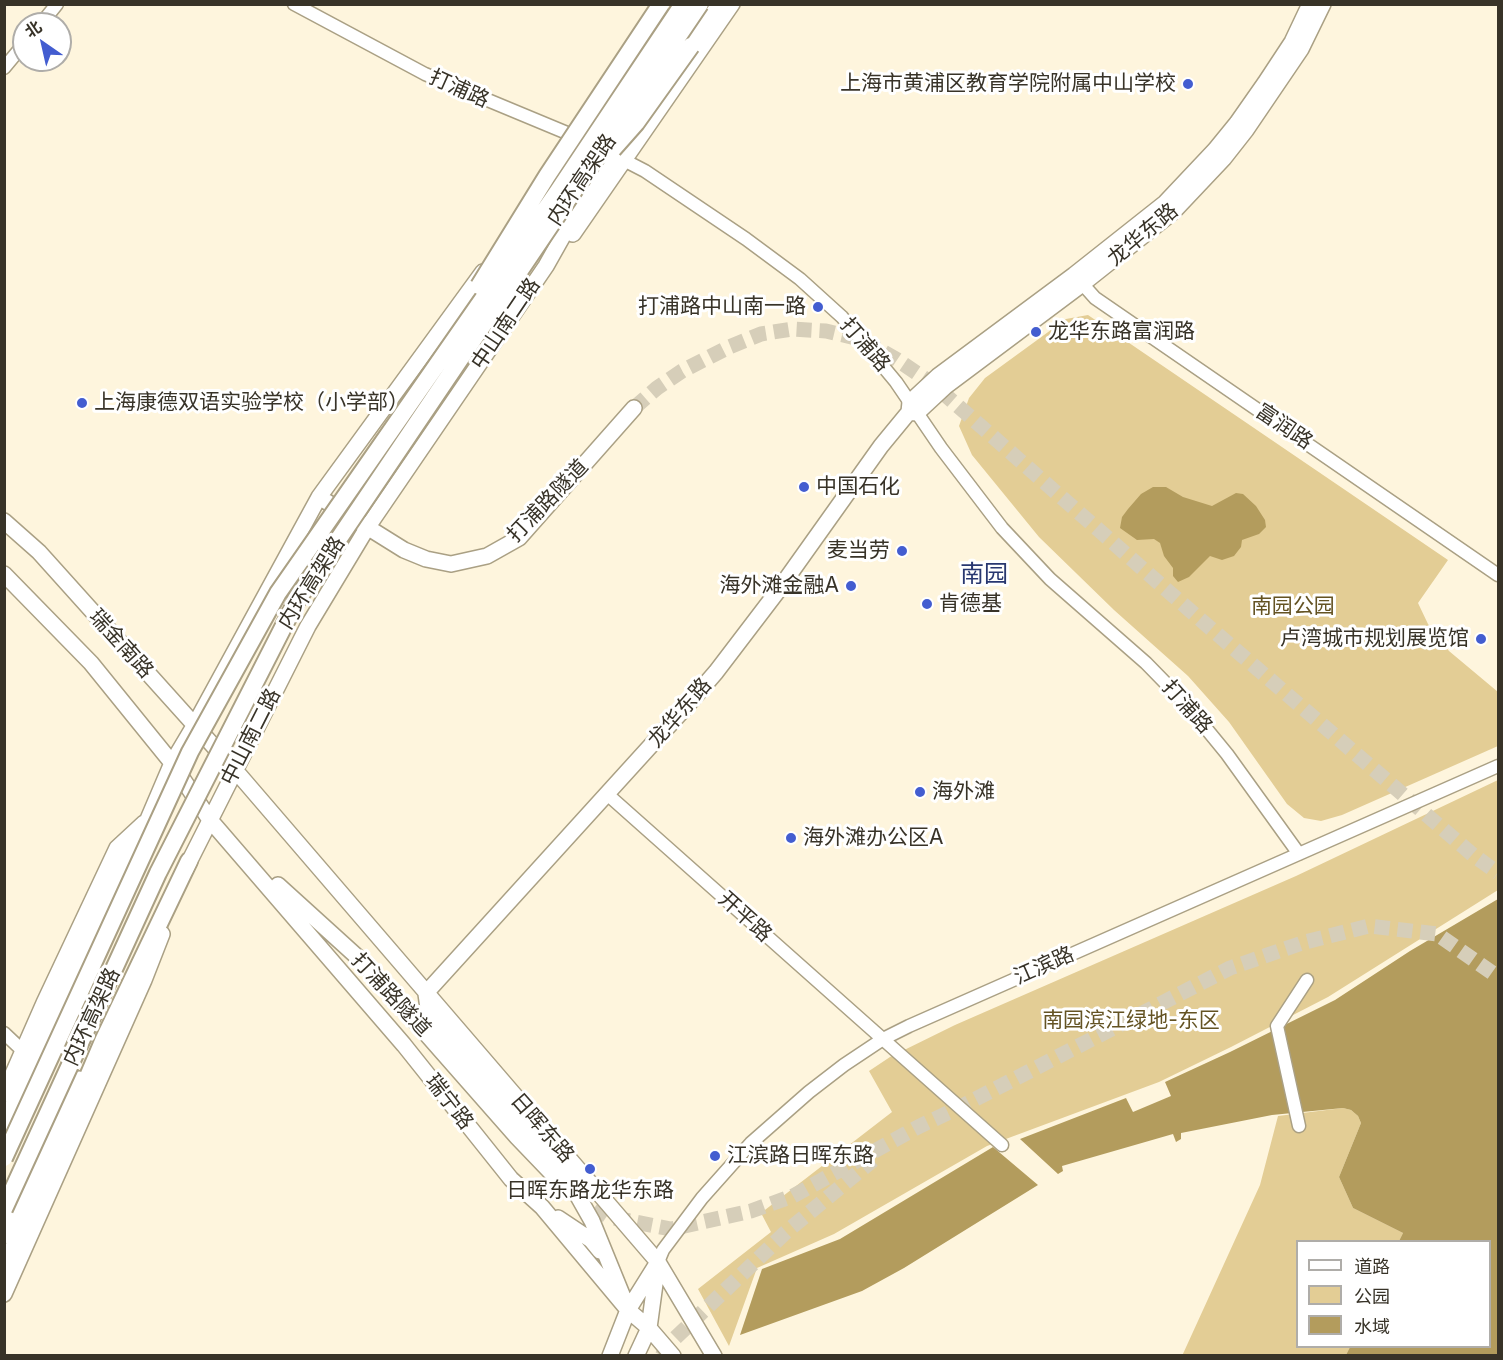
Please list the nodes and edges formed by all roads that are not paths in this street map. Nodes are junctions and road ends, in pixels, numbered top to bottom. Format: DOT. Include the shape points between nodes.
graph roads {
  1 [pos="294,4"];
  2 [pos="651,4"];
  3 [pos="661,4"];
  4 [pos="675,4"];
  5 [pos="683,4"];
  6 [pos="700,4"];
  7 [pos="717,4"];
  8 [pos="732,4"];
  9 [pos="1310,4"];
  10 [pos="1323,4"];
  11 [pos="581,139"];
  12 [pos="619,157"];
  13 [pos="572,194"];
  14 [pos="1078,280"];
  15 [pos="432,372"];
  16 [pos="634,408"];
  17 [pos="912,409"];
  18 [pos="319,496"];
  19 [pos="4,521"];
  20 [pos="367,528"];
  21 [pos="4,574"];
  22 [pos="1498,575"];
  23 [pos="195,726"];
  24 [pos="172,763"];
  25 [pos="1498,766"];
  26 [pos="234,770"];
  27 [pos="607,794"];
  28 [pos="210,819"];
  29 [pos="146,825"];
  30 [pos="231,842"];
  31 [pos="1299,854"];
  32 [pos="189,861"];
  33 [pos="1307,980"];
  34 [pos="426,993"];
  35 [pos="4,1034"];
  36 [pos="883,1040"];
  37 [pos="23,1051"];
  38 [pos="4,1094"];
  39 [pos="4,1126"];
  40 [pos="1299,1126"];
  41 [pos="1002,1145"];
  42 [pos="4,1159"];
  43 [pos="564,1186"];
  44 [pos="542,1207"];
  45 [pos="4,1209"];
  46 [pos="4,1236"];
  47 [pos="658,1262"];
  48 [pos="609,1263"];
  49 [pos="4,1267"];
  50 [pos="4,1294"];
  51 [pos="628,1310"];
  52 [pos="649,1328"];
  53 [pos="610,1356"];
  54 [pos="636,1356"];
  55 [pos="673,1356"];
  56 [pos="714,1356"];
  1 -- 11 [label="street, 打浦路" via="424,74"];
  2 -- 11 [label="main road" via="582,109"];
  3 -- 15 [label="highway, bridge" via="508,237"];
  4 -- 11 [label="main road"];
  5 -- 15 [label="highway, 内环高架路, bridge"];
  6 -- 13 [label="highway, 内环高架路, bridge"];
  7 -- 12 [label="main road, 中山南二路"];
  7 -- 13 [label="highway, bridge" via="636,123"];
  8 -- 12 [label="main road, 中山南二路"];
  9 -- 14 [label="main road, 龙华东路" via="1292,42 1215,150 1165,203"];
  10 -- 14 [label="main road, 龙华东路" via="1276,89 1224,158 1173,212"];
  11 -- 12 [label="street, 打浦路"];
  11 -- 18 [label="main road"];
  12 -- 17 [label="street, 打浦路" via="703,209 800,279 870,349"];
  12 -- 20 [label="main road, 中山南二路" via="581,224 546,266"];
  13 -- 45 [label="highway, 内环高架路, bridge" via="296,602 158,873"];
  14 -- 17 [label="main road, 龙华东路" via="938,376"];
  14 -- 22 [label="street, 富润路" via="1095,298"];
  15 -- 42 [label="highway, 内环高架路, bridge" via="278,594 190,752"];
  16 -- 20 [label="main road, 打浦路隧道" via="519,538 487,556 451,564 426,560"];
  17 -- 27 [label="main road, 龙华东路" via="716,672"];
  17 -- 31 [label="street, 打浦路" via="975,495 1026,555 1186,704"];
  18 -- 20 [label="main road, 打浦路隧道"];
  18 -- 23 [label="main road"];
  19 -- 23 [label="main road, 瑞金南路" via="39,552"];
  20 -- 26 [label="main road, 中山南二路" via="308,626"];
  21 -- 24 [label="main road, 瑞金南路" via="91,663"];
  23 -- 24 [label="main road"];
  23 -- 26 [label="main road, 瑞金南路"];
  24 -- 28 [label="main road, 瑞金南路"];
  24 -- 29 [label="main road"];
  25 -- 31 [label="street, 江滨路"];
  26 -- 28 [label="main road, 中山南二路"];
  26 -- 34 [label="main road, 日晖东路"];
  27 -- 34 [label="main road, 龙华东路"];
  27 -- 36 [label="street, 开平路"];
  28 -- 30 [label="main road"];
  28 -- 32 [label="main road, 中山南二路"];
  29 -- 37 [label="main road" via="117,848"];
  29 -- 39 [label="highway" via="110,885"];
  29 -- 42 [label="main road"];
  30 -- 43 [label="main road, 打浦路隧道" via="364,963"];
  30 -- 44 [label="main road, 瑞宁路" via="404,1045 511,1179"];
  31 -- 36 [label="street, 江滨路"];
  32 -- 46 [label="main road, 中山南二路"];
  32 -- 49 [label="highway" via="104,1039"];
  32 -- 50 [label="main road" via="144,980"];
  33 -- 40 [label="street" via="1277,1026"];
  34 -- 47 [label="main road, 日晖东路"];
  34 -- 48 [label="main road, 日晖东路" via="429,1015 566,1175 592,1221"];
  35 -- 37 [label="street"];
  36 -- 41 [label="street, 开平路"];
  36 -- 47 [label="street, 江滨路" via="809,1092 751,1143 696,1205"];
  37 -- 38 [label="main road"];
  44 -- 48 [label="main road, 日晖东路" via="591,1240"];
  44 -- 51 [label="main road, 瑞宁路"];
  47 -- 51 [label="main road"];
  47 -- 52 [label="main road"];
  47 -- 56 [label="main road"];
  48 -- 51 [label="main road, 日晖东路"];
  51 -- 52 [label="main road, 瑞宁路"];
  51 -- 53 [label="main road"];
  52 -- 54 [label="main road"];
  52 -- 55 [label="main road, 瑞宁路"];
}
